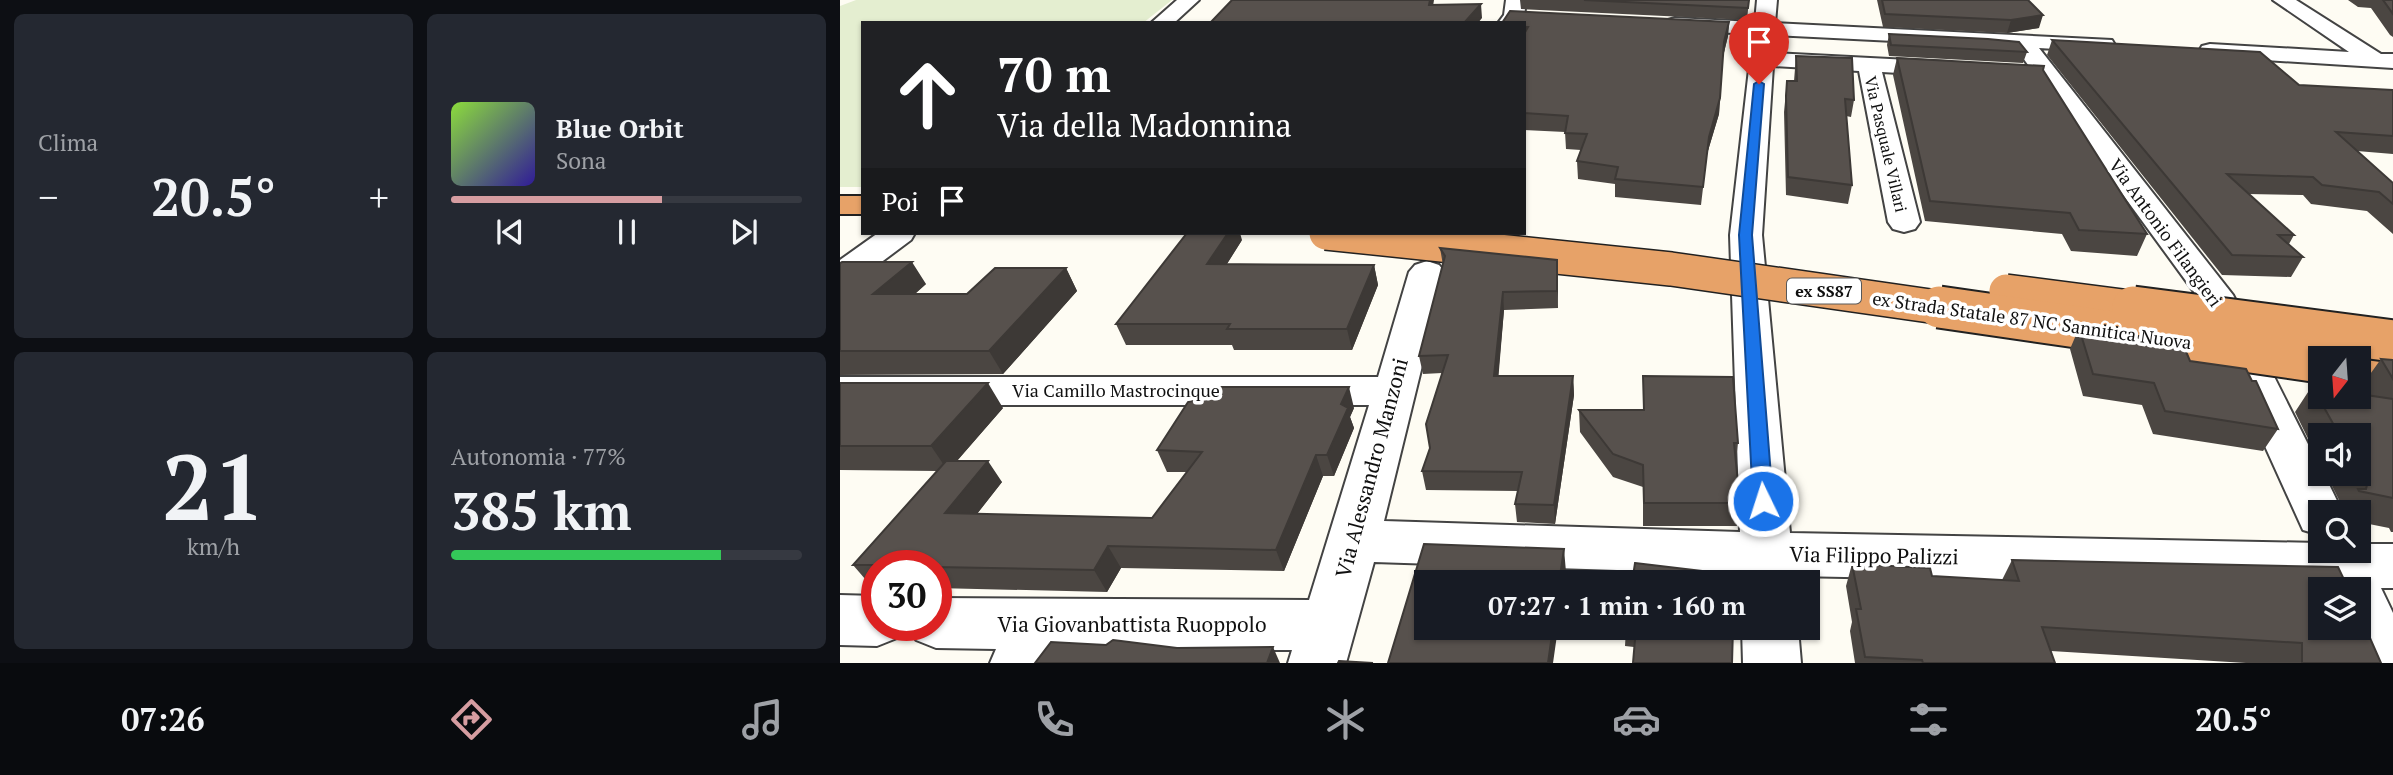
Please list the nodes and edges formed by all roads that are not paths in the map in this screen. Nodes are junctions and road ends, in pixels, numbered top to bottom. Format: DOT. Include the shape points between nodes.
graph roads {
  1 [pos="1189,0"];
  2 [pos="1766,0"];
  3 [pos="2283,0"];
  4 [pos="1513,13"];
  5 [pos="1541,18"];
  6 [pos="1163,21"];
  7 [pos="1660,24"];
  8 [pos="1766,29"];
  9 [pos="2130,46"];
  10 [pos="2185,49"];
  11 [pos="1761,59"];
  12 [pos="2029,62"];
  13 [pos="1869,65"];
  14 [pos="2387,65"];
  15 [pos="1964,70"];
  16 [pos="840,205"];
  17 [pos="861,205"];
  18 [pos="1904,222"];
  19 [pos="840,224"];
  20 [pos="861,224"];
  21 [pos="1526,230"];
  22 [pos="896,235"];
  23 [pos="1345,235"];
  24 [pos="1427,272"];
  25 [pos="840,277"];
  26 [pos="2393,341"];
  27 [pos="2308,360"];
  28 [pos="2371,370"];
  29 [pos="2393,373"];
  30 [pos="840,391"];
  31 [pos="1393,391"];
  32 [pos="2312,500"];
  33 [pos="1354,541"];
  34 [pos="1767,568"];
  35 [pos="2358,574"];
  36 [pos="840,620"];
  37 [pos="861,621"];
  38 [pos="952,626"];
  39 [pos="1771,640"];
  40 [pos="1035,644"];
  41 [pos="1322,644"];
  42 [pos="1772,663"];
  43 [pos="2388,663"];
  1 -- 6 [label="street"];
  2 -- 8 [label="street"];
  3 -- 14 [label="street"];
  4 -- 5 [label="street"];
  7 -- 8 [label="street"];
  8 -- 11 [label="street"];
  8 -- 12 [label="street"];
  9 -- 12 [label="street"];
  10 -- 14 [label="street"];
  11 -- 13 [label="street"];
  11 -- 34 [label="street" via="1746,235"];
  12 -- 32 [label="street, Via Antonio Filangieri" via="2215,295"];
  13 -- 15 [label="street"];
  13 -- 18 [label="street, Via Pasquale Villari"];
  16 -- 17 [label="highway"];
  19 -- 20 [label="highway"];
  21 -- 26 [label="highway, ex Strada Statale 87 NC Sannitica Nuova / ex SS87, bridge"];
  22 -- 25 [label="street"];
  23 -- 27 [label="highway, ex Strada Statale 87 NC Sannitica Nuova / ex SS87, bridge" via="1671,269"];
  24 -- 31 [label="street, Via Alessandro Manzoni"];
  28 -- 29 [label="highway"];
  30 -- 31 [label="street, Via Camillo Mastrocinque"];
  31 -- 33 [label="street, Via Alessandro Manzoni"];
  33 -- 34 [label="street, Via Filippo Palizzi"];
  33 -- 41 [label="street, Via Alessandro Manzoni"];
  34 -- 35 [label="street, Via Filippo Palizzi"];
  35 -- 43 [label="street"];
  36 -- 37 [label="street"];
  38 -- 40 [label="street, Via Giovanbattista Ruoppolo"];
  39 -- 42 [label="street"];
  40 -- 41 [label="street, Via Giovanbattista Ruoppolo"];
}
